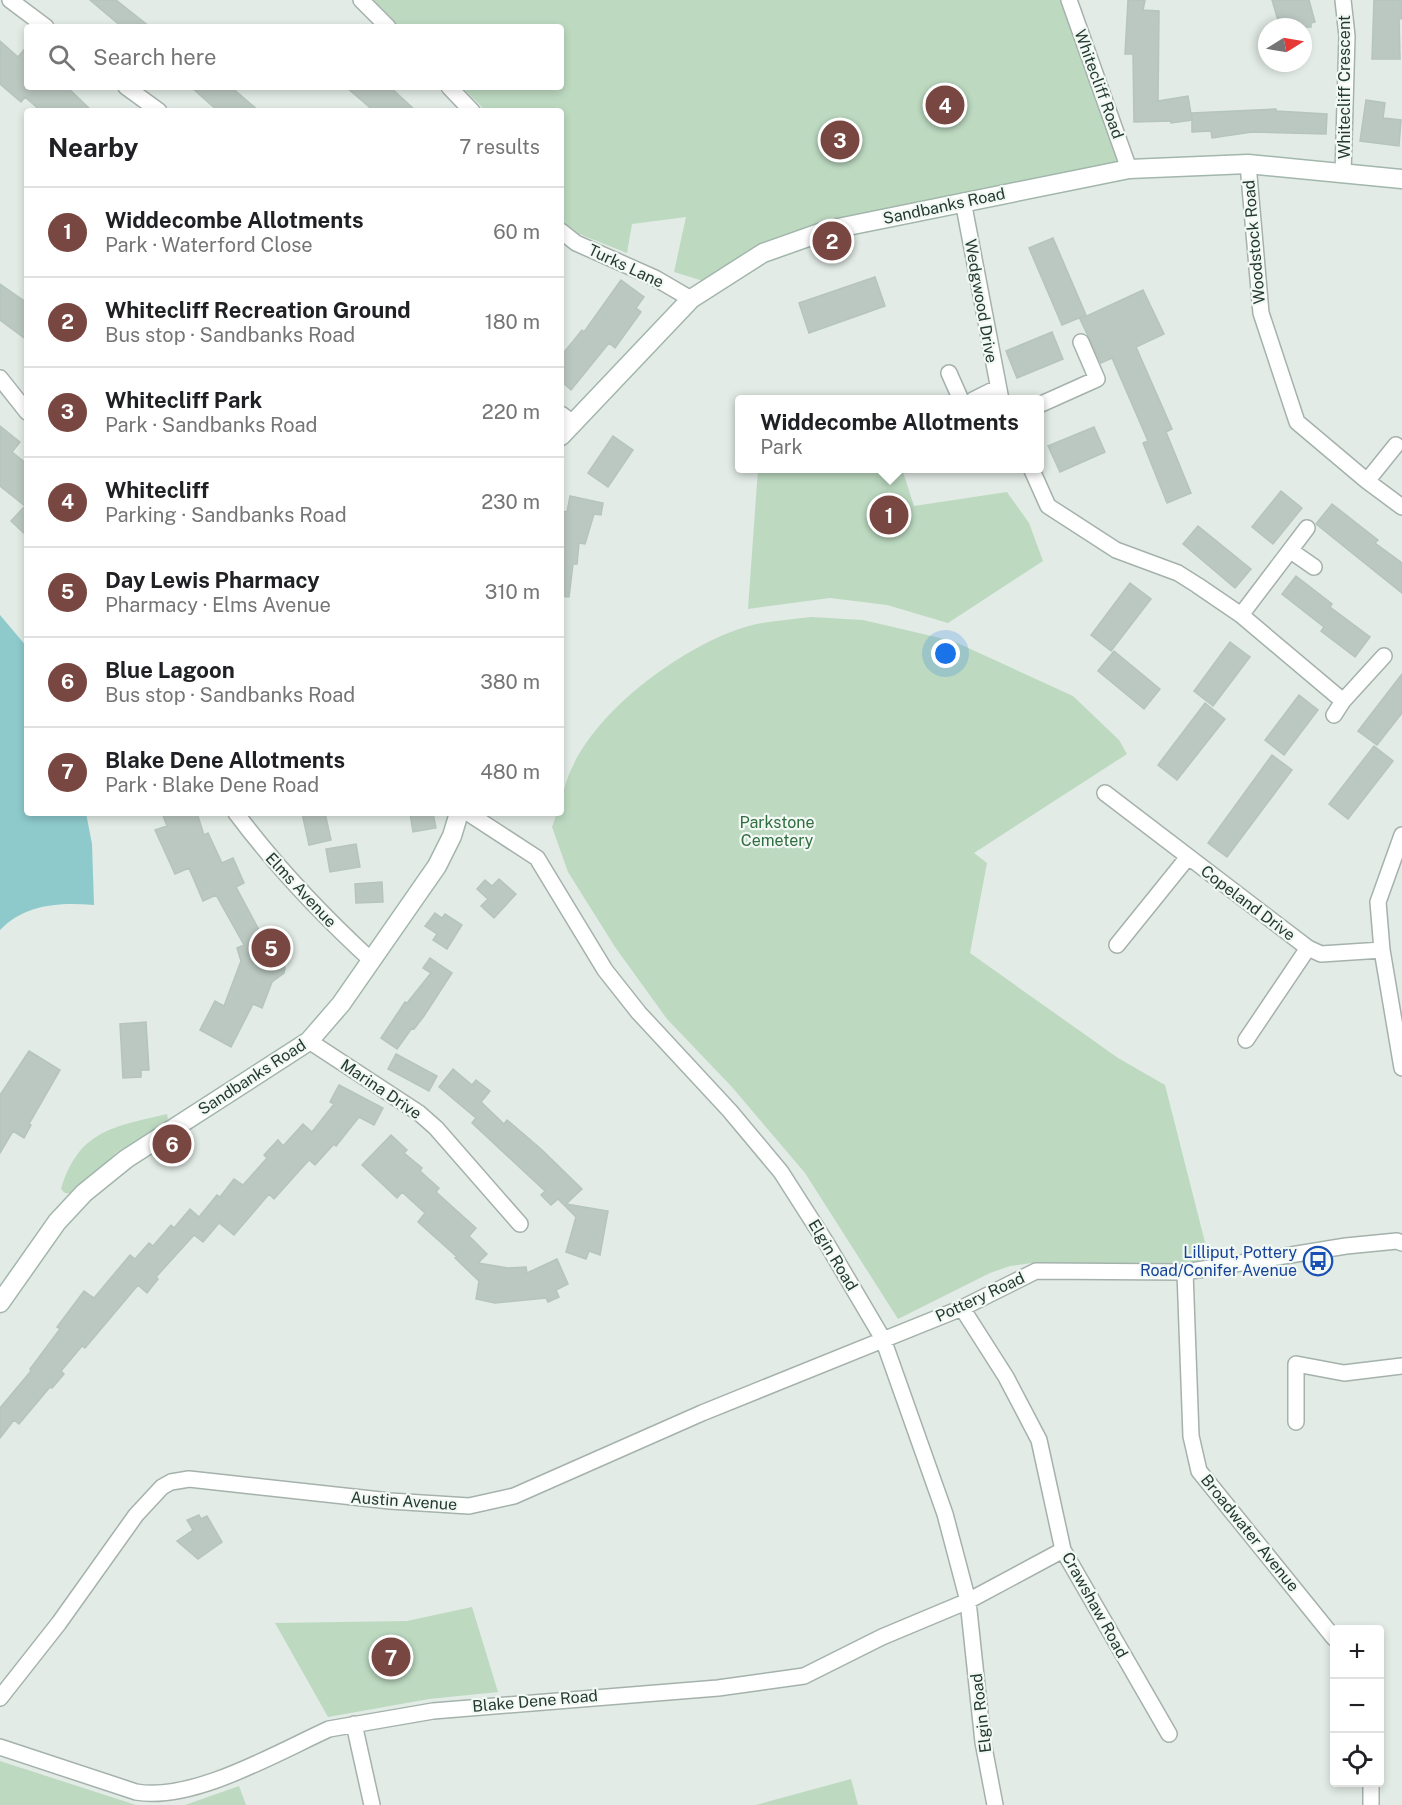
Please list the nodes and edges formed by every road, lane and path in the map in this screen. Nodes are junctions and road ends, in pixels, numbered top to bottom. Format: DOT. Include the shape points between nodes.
graph roads {
  1 [pos="10,0"];
  2 [pos="361,0"];
  3 [pos="1069,0"];
  4 [pos="1343,0"];
  5 [pos="42,24"];
  6 [pos="385,24"];
  7 [pos="130,90"];
  8 [pos="452,90"];
  9 [pos="155,108"];
  10 [pos="469,108"];
  11 [pos="1248,164"];
  12 [pos="1130,169"];
  13 [pos="1343,174"];
  14 [pos="1402,179"];
  15 [pos="963,201"];
  16 [pos="564,233"];
  17 [pos="691,299"];
  18 [pos="1081,342"];
  19 [pos="949,373"];
  20 [pos="0,378"];
  21 [pos="999,394"];
  22 [pos="960,395"];
  23 [pos="1044,403"];
  24 [pos="24,408"];
  25 [pos="565,424"];
  26 [pos="1396,445"];
  27 [pos="1033,473"];
  28 [pos="1367,481"];
  29 [pos="1402,507"];
  30 [pos="1307,528"];
  31 [pos="1291,550"];
  32 [pos="1314,567"];
  33 [pos="1241,615"];
  34 [pos="1384,656"];
  35 [pos="1343,701"];
  36 [pos="1334,715"];
  37 [pos="1105,793"];
  38 [pos="238,816"];
  39 [pos="458,816"];
  40 [pos="473,816"];
  41 [pos="1402,836"];
  42 [pos="1188,857"];
  43 [pos="1117,945"];
  44 [pos="1308,948"];
  45 [pos="1382,950"];
  46 [pos="372,961"];
  47 [pos="1246,1040"];
  48 [pos="309,1041"];
  49 [pos="1402,1068"];
  50 [pos="520,1224"];
  51 [pos="1402,1243"];
  52 [pos="1185,1272"];
  53 [pos="0,1303"];
  54 [pos="962,1308"];
  55 [pos="883,1340"];
  56 [pos="1402,1366"];
  57 [pos="1296,1422"];
  58 [pos="1063,1550"];
  59 [pos="968,1601"];
  60 [pos="1330,1632"];
  61 [pos="0,1698"];
  62 [pos="354,1724"];
  63 [pos="1169,1734"];
  64 [pos="0,1747"];
  65 [pos="1371,1787"];
  66 [pos="372,1805"];
  67 [pos="995,1805"];
  68 [pos="1371,1805"];
  1 -- 5 [label="street"];
  2 -- 6 [label="street"];
  3 -- 12 [label="street, Whitecliff Road"];
  4 -- 13 [label="street, Whitecliff Crescent" via="1347,36"];
  7 -- 9 [label="street"];
  8 -- 10 [label="street"];
  11 -- 12 [label="main road, Sandbanks Road"];
  11 -- 13 [label="main road, Sandbanks Road"];
  11 -- 28 [label="street, Woodstock Road" via="1261,313 1297,422"];
  12 -- 15 [label="main road, Sandbanks Road"];
  13 -- 14 [label="main road, Sandbanks Road"];
  15 -- 17 [label="main road, Sandbanks Road" via="828,231 763,253"];
  15 -- 21 [label="street, Wedgwood Drive"];
  16 -- 17 [label="street, Turks Lane" via="576,243 655,278"];
  17 -- 25 [label="main road, Sandbanks Road"];
  18 -- 23 [label="street" via="1097,379"];
  19 -- 22 [label="street"];
  20 -- 24 [label="street"];
  26 -- 28 [label="street"];
  27 -- 33 [label="street" via="1048,506 1116,550 1178,573"];
  28 -- 29 [label="street"];
  30 -- 31 [label="street"];
  31 -- 32 [label="street"];
  31 -- 33 [label="street"];
  33 -- 35 [label="street"];
  34 -- 35 [label="street"];
  35 -- 36 [label="street"];
  37 -- 42 [label="street, Copeland Drive"];
  38 -- 46 [label="street, Elms Avenue" via="318,911"];
  39 -- 46 [label="main road, Sandbanks Road" via="437,866"];
  40 -- 55 [label="street, Elgin Road" via="537,858 605,969 639,1013 781,1172"];
  41 -- 45 [label="street" via="1378,902"];
  42 -- 43 [label="street, Copeland Drive"];
  42 -- 44 [label="street, Copeland Drive"];
  44 -- 45 [label="street, Copeland Drive" via="1320,954"];
  44 -- 47 [label="street, Copeland Drive"];
  45 -- 49 [label="street"];
  46 -- 48 [label="main road, Sandbanks Road"];
  48 -- 50 [label="street, Marina Drive" via="420,1113"];
  48 -- 53 [label="main road, Sandbanks Road" via="126,1159 84,1193 57,1222"];
  51 -- 52 [label="street, Pottery Road" via="1346,1246"];
  52 -- 54 [label="street, Pottery Road" via="1036,1271"];
  52 -- 60 [label="street, Broadwater Avenue" via="1191,1437 1199,1471"];
  54 -- 55 [label="street, Pottery Road"];
  54 -- 58 [label="street, Crawshaw Road" via="1006,1377 1039,1440"];
  55 -- 59 [label="street, Elgin Road" via="945,1514"];
  55 -- 61 [label="street, Austin Avenue" via="702,1413 514,1496 469,1506 189,1479 171,1482 136,1515"];
  56 -- 57 [label="street" via="1344,1373 1296,1364"];
  58 -- 59 [label="street, Blake Dene Road"];
  58 -- 63 [label="street, Crawshaw Road"];
  59 -- 62 [label="street, Blake Dene Road" via="882,1637 804,1676 718,1688 433,1711"];
  59 -- 67 [label="street, Elgin Road" via="983,1742"];
  62 -- 64 [label="street, Blake Dene Road" via="329,1729 184,1792 166,1794 136,1792"];
  62 -- 66 [label="street"];
  65 -- 68 [label="street"];
}
